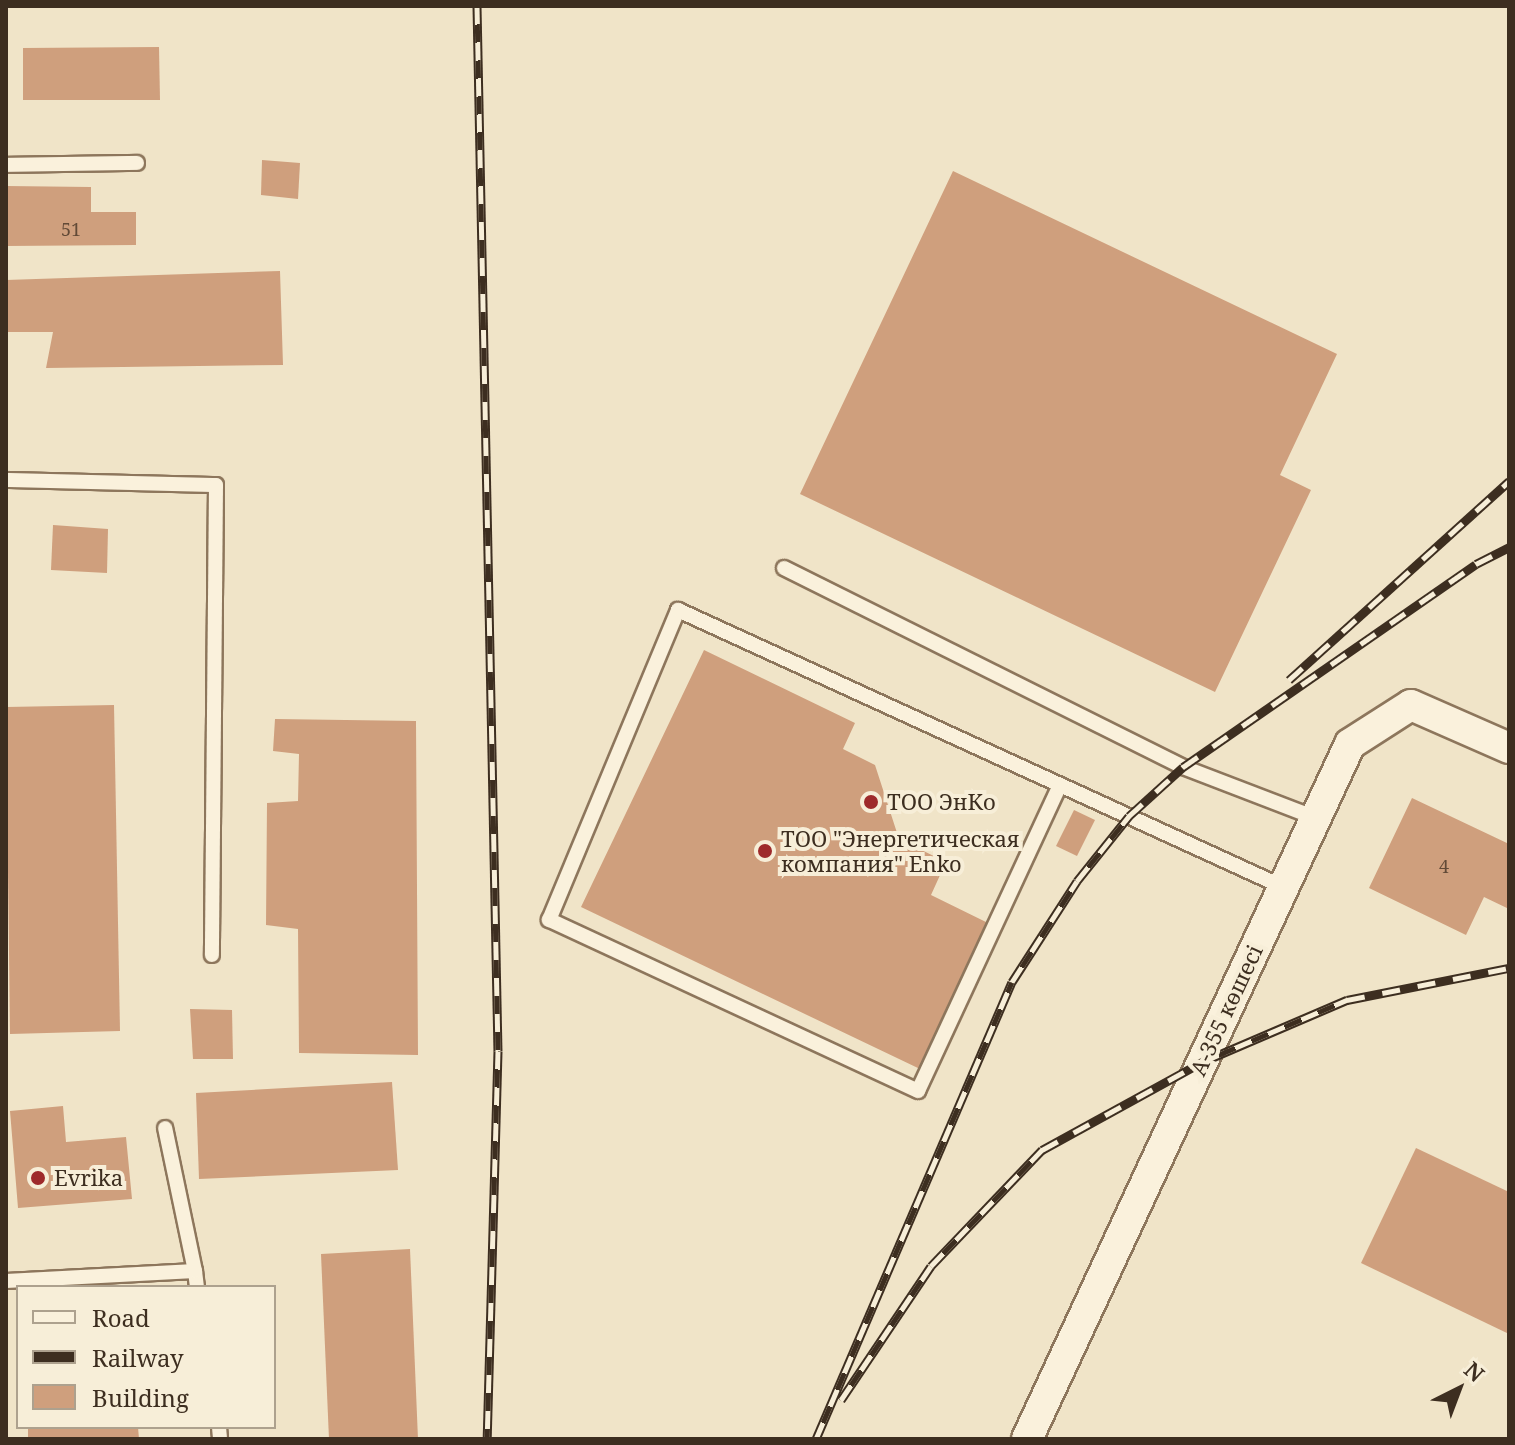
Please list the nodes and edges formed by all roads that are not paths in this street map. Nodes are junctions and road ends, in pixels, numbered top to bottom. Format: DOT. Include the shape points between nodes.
graph roads {
  1 [pos="137,163"];
  2 [pos="6,165"];
  3 [pos="6,480"];
  4 [pos="784,568"];
  5 [pos="1509,748"];
  6 [pos="1060,785"];
  7 [pos="1316,818"];
  8 [pos="1283,887"];
  9 [pos="212,955"];
  10 [pos="165,1128"];
  11 [pos="195,1271"];
  12 [pos="6,1281"];
  13 [pos="197,1285"];
  14 [pos="1027,1439"];
  1 -- 2 [label="lane"];
  3 -- 9 [label="lane" via="216,485"];
  4 -- 7 [label="lane" via="1183,767"];
  5 -- 7 [label="street, А-355 көшесі" via="1411,705 1350,744"];
  6 -- 6 [label="lane" via="678,610 549,920 918,1091"];
  6 -- 8 [label="lane"];
  7 -- 8 [label="street, А-355 көшесі"];
  8 -- 14 [label="street, А-355 көшесі"];
  10 -- 11 [label="lane"];
  11 -- 12 [label="lane"];
  11 -- 13 [label="lane"];
}
